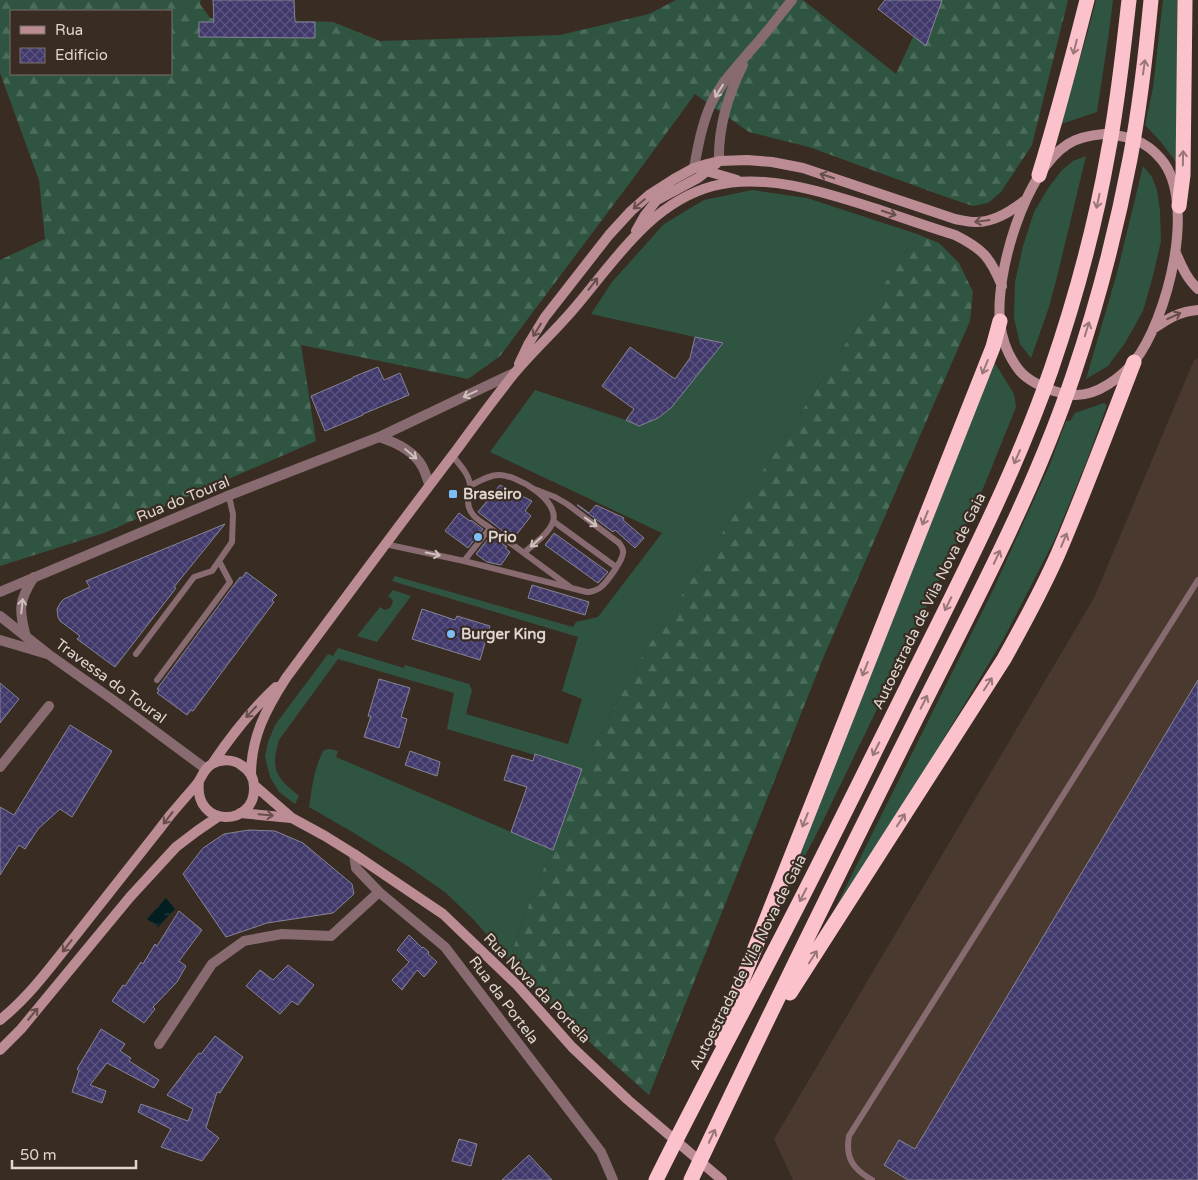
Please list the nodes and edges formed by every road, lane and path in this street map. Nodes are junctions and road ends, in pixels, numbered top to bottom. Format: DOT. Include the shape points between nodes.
graph roads {
  1 [pos="792,0"];
  2 [pos="1087,0"];
  3 [pos="1128,0"];
  4 [pos="1152,0"];
  5 [pos="1185,0"];
  6 [pos="749,53"];
  7 [pos="719,161"];
  8 [pos="707,167"];
  9 [pos="694,168"];
  10 [pos="1039,175"];
  11 [pos="740,181"];
  12 [pos="1025,200"];
  13 [pos="1179,206"];
  14 [pos="631,240"];
  15 [pos="1176,253"];
  16 [pos="1002,286"];
  17 [pos="1198,290"];
  18 [pos="1198,310"];
  19 [pos="1000,321"];
  20 [pos="1153,329"];
  21 [pos="1134,362"];
  22 [pos="514,373"];
  23 [pos="379,437"];
  24 [pos="452,455"];
  25 [pos="429,484"];
  26 [pos="470,486"];
  27 [pos="534,489"];
  28 [pos="229,496"];
  29 [pos="553,521"];
  30 [pos="490,528"];
  31 [pos="385,544"];
  32 [pos="524,553"];
  33 [pos="220,560"];
  34 [pos="464,561"];
  35 [pos="616,567"];
  36 [pos="34,578"];
  37 [pos="1198,580"];
  38 [pos="573,589"];
  39 [pos="0,592"];
  40 [pos="0,616"];
  41 [pos="26,637"];
  42 [pos="0,640"];
  43 [pos="48,654"];
  44 [pos="136,654"];
  45 [pos="286,678"];
  46 [pos="157,680"];
  47 [pos="49,706"];
  48 [pos="209,766"];
  49 [pos="0,767"];
  50 [pos="251,775"];
  51 [pos="199,781"];
  52 [pos="254,785"];
  53 [pos="240,813"];
  54 [pos="219,816"];
  55 [pos="292,818"];
  56 [pos="354,854"];
  57 [pos="380,892"];
  58 [pos="0,1020"];
  59 [pos="159,1044"];
  60 [pos="0,1050"];
  61 [pos="749,1057"];
  62 [pos="689,1113"];
  63 [pos="613,1180"];
  64 [pos="656,1180"];
  65 [pos="691,1180"];
  66 [pos="722,1180"];
  67 [pos="872,1180"];
  1 -- 6 [label="street"];
  2 -- 10 [label="highway, one-way"];
  3 -- 62 [label="highway, Autoestrada de Vila Nova de Gaia, one-way" via="1108,154 1089,244 1035,412 946,610"];
  61 -- 4 [label="highway, one-way" via="979,595 1057,418 1108,258 1130,158"];
  13 -- 5 [label="highway, one-way"];
  6 -- 7 [label="street" via="728,99 720,135"];
  6 -- 9 [label="street, one-way" via="729,75 711,104"];
  7 -- 8 [label="main road"];
  12 -- 7 [label="main road, one-way" via="992,220 954,220 803,168 772,162"];
  8 -- 9 [label="main road"];
  8 -- 11 [label="main road"];
  8 -- 14 [label="main road" via="698,178 657,200"];
  9 -- 22 [label="main road, one-way" via="649,195 609,234 545,317"];
  10 -- 12 [label="main road"];
  10 -- 13 [label="main road" via="1068,144 1086,136 1122,135 1148,146 1163,160 1177,192"];
  11 -- 14 [label="main road" via="693,193 655,218"];
  11 -- 16 [label="main road, one-way" via="767,182 826,194 955,235 970,242 988,258"];
  12 -- 16 [label="main road" via="1010,242"];
  13 -- 15 [label="main road"];
  22 -- 14 [label="main road, one-way" via="572,311"];
  15 -- 17 [label="main road" via="1184,272"];
  15 -- 20 [label="main road"];
  16 -- 19 [label="main road"];
  20 -- 18 [label="main road, one-way" via="1170,317"];
  19 -- 21 [label="main road" via="1003,342 1024,376 1058,392 1076,395 1092,392 1108,384"];
  19 -- 62 [label="highway, one-way" via="986,365"];
  20 -- 21 [label="main road"];
  61 -- 21 [label="highway, one-way" via="998,668 1035,604 1076,512"];
  22 -- 23 [label="street, Rua do Toural, one-way"];
  22 -- 24 [label="main road"];
  23 -- 25 [label="street, one-way" via="413,454 422,465"];
  23 -- 28 [label="street, Rua do Toural"];
  24 -- 25 [label="main road"];
  24 -- 26 [label="lane" via="468,475"];
  25 -- 31 [label="main road"];
  26 -- 27 [label="lane" via="489,476 499,475 512,477"];
  26 -- 30 [label="lane" via="469,509"];
  27 -- 29 [label="lane" via="548,502 553,511"];
  27 -- 35 [label="lane, one-way" via="567,504 619,543 623,554"];
  28 -- 33 [label="lane" via="233,514 232,542"];
  28 -- 36 [label="street, Rua do Toural"];
  29 -- 32 [label="lane, one-way" via="547,532"];
  29 -- 35 [label="lane"];
  30 -- 32 [label="lane"];
  30 -- 34 [label="lane"];
  31 -- 34 [label="lane, one-way"];
  31 -- 45 [label="main road"];
  32 -- 38 [label="lane"];
  33 -- 44 [label="lane" via="212,571 194,577"];
  33 -- 46 [label="lane" via="230,582"];
  34 -- 38 [label="lane"];
  35 -- 38 [label="lane" via="601,588 592,592"];
  36 -- 39 [label="street, Rua do Toural"];
  41 -- 36 [label="street, one-way" via="21,604 25,590"];
  37 -- 67 [label="lane" via="849,1136 847,1146 852,1164"];
  40 -- 41 [label="street, Travessa do Toural"];
  41 -- 43 [label="street, Travessa do Toural"];
  42 -- 43 [label="street"];
  43 -- 48 [label="street, Travessa do Toural"];
  45 -- 48 [label="main road, one-way" via="264,697"];
  45 -- 50 [label="main road" via="263,717 251,759"];
  47 -- 49 [label="street"];
  48 -- 50 [label="main road" via="229,760 238,763"];
  48 -- 51 [label="main road"];
  50 -- 52 [label="main road"];
  51 -- 54 [label="main road" via="198,790 204,806"];
  51 -- 58 [label="main road, one-way" via="46,973"];
  52 -- 53 [label="main road" via="252,801"];
  52 -- 55 [label="main road, Rua Nova da Portela"];
  53 -- 54 [label="main road"];
  53 -- 55 [label="main road, Rua Nova da Portela, one-way"];
  60 -- 54 [label="main road, one-way" via="136,890 176,848"];
  55 -- 56 [label="main road, Rua Nova da Portela"];
  56 -- 57 [label="street, Rua da Portela" via="356,868"];
  56 -- 66 [label="main road, Rua Nova da Portela" via="444,914 517,985 572,1047 628,1100"];
  57 -- 59 [label="street" via="331,936 282,934 244,941 212,964"];
  57 -- 63 [label="street, Rua da Portela" via="445,947 601,1152"];
  65 -- 61 [label="highway, one-way"];
  62 -- 64 [label="highway, Autoestrada de Vila Nova de Gaia"];
}
